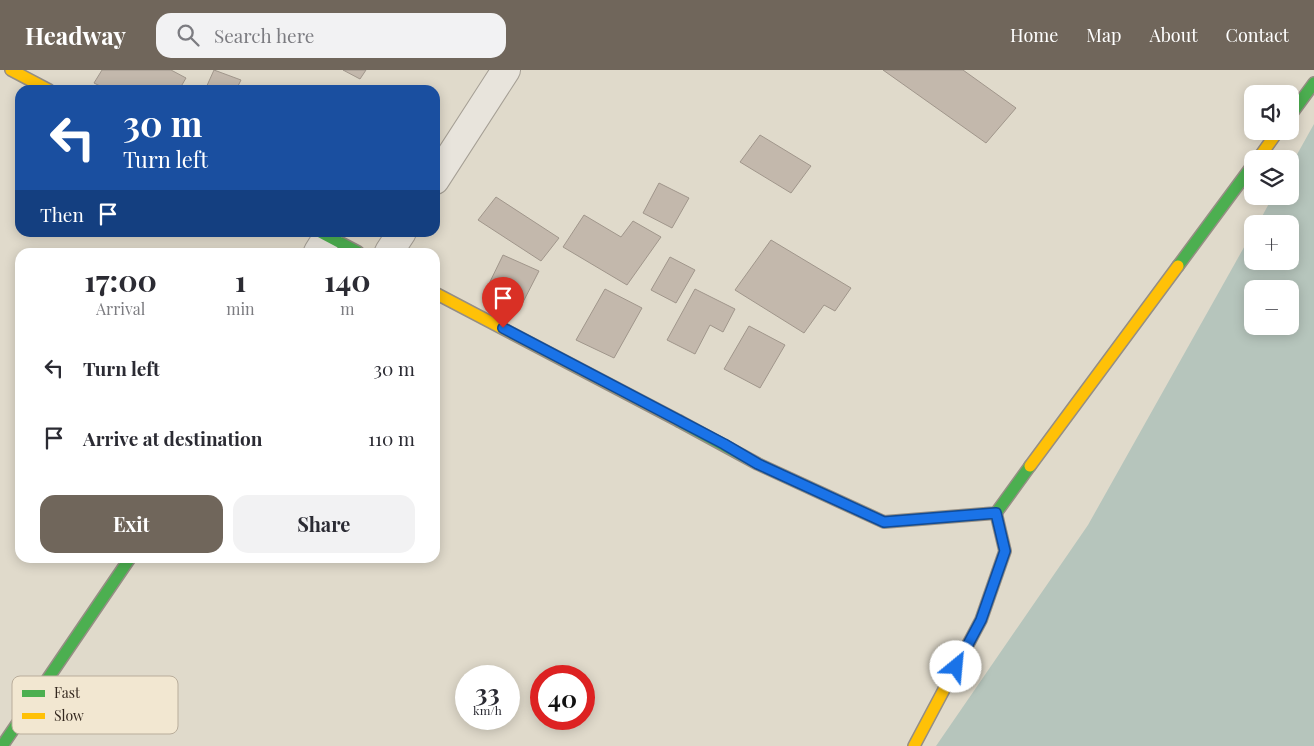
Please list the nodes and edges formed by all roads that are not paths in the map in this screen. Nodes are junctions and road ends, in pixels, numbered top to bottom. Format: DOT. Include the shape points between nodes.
graph roads {
  1 [pos="11,70"];
  2 [pos="506,70"];
  3 [pos="1314,83"];
  4 [pos="40,85"];
  5 [pos="1299,104"];
  6 [pos="440,172"];
  7 [pos="1244,177"];
  8 [pos="399,237"];
  9 [pos="322,240"];
  10 [pos="346,248"];
  11 [pos="392,248"];
  12 [pos="440,296"];
  13 [pos="996,513"];
  14 [pos="127,563"];
  15 [pos="50,676"];
  16 [pos="12,731"];
  17 [pos="2,746"];
  18 [pos="914,746"];
  1 -- 4 [label="main road"];
  2 -- 6 [label="street"];
  3 -- 5 [label="main road"];
  7 -- 13 [label="main road"];
  8 -- 11 [label="street"];
  9 -- 10 [label="main road"];
  12 -- 13 [label="main road" via="758,464 884,522"];
  13 -- 18 [label="main road" via="1005,551 981,620"];
  14 -- 15 [label="main road"];
  16 -- 17 [label="main road"];
}
